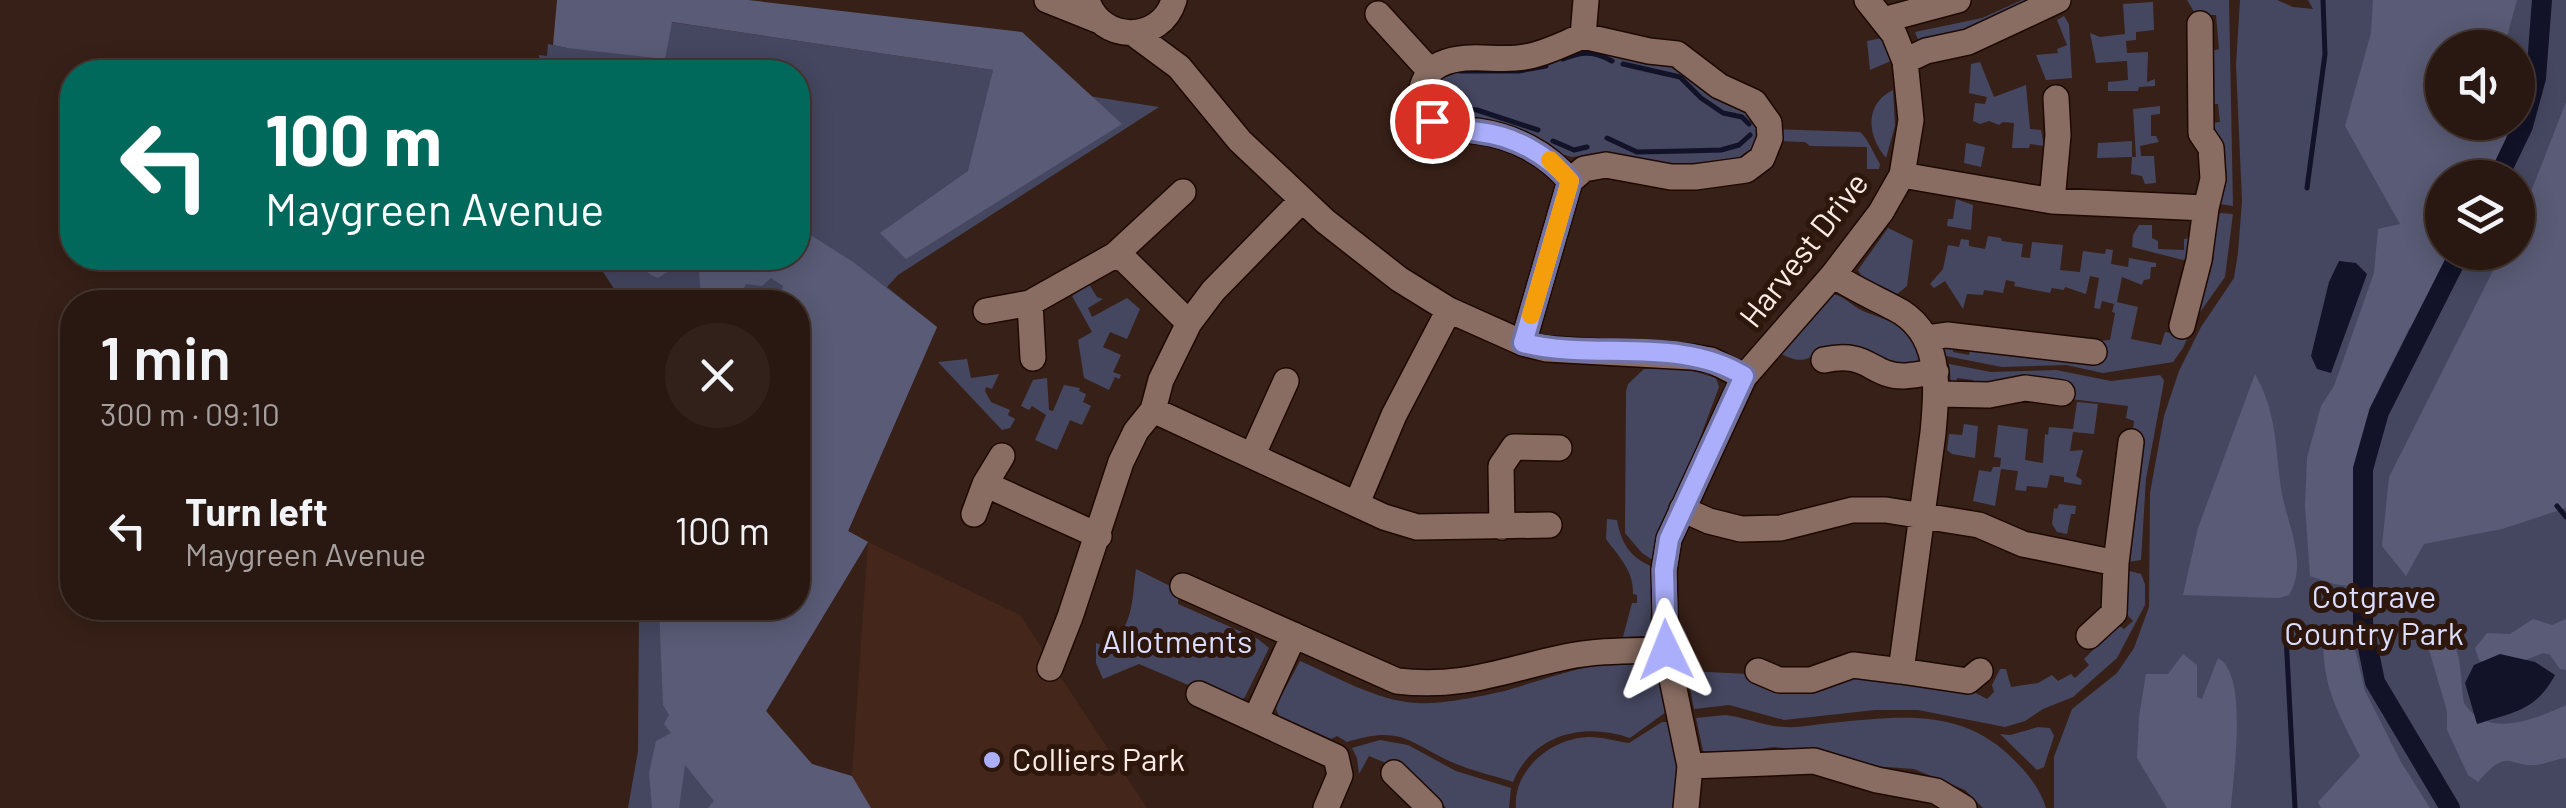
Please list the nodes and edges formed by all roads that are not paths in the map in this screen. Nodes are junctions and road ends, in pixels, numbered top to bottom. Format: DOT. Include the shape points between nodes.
graph roads {
  1 [pos="1046,0"];
  2 [pos="1174,0"];
  3 [pos="1586,0"];
  4 [pos="1958,0"];
  5 [pos="2058,0"];
  6 [pos="1373,7"];
  7 [pos="1092,10"];
  8 [pos="1875,10"];
  9 [pos="2200,24"];
  10 [pos="1132,33"];
  11 [pos="1584,36"];
  12 [pos="1905,61"];
  13 [pos="1179,67"];
  14 [pos="1430,71"];
  15 [pos="2056,98"];
  16 [pos="1902,176"];
  17 [pos="1570,181"];
  18 [pos="1183,192"];
  19 [pos="1302,200"];
  20 [pos="2052,201"];
  21 [pos="2206,208"];
  22 [pos="1116,256"];
  23 [pos="1833,274"];
  24 [pos="1030,303"];
  25 [pos="1450,310"];
  26 [pos="986,311"];
  27 [pos="1189,323"];
  28 [pos="2182,326"];
  29 [pos="1926,338"];
  30 [pos="1523,343"];
  31 [pos="2094,352"];
  32 [pos="1033,358"];
  33 [pos="1824,360"];
  34 [pos="1744,376"];
  35 [pos="1286,381"];
  36 [pos="1936,383"];
  37 [pos="2062,393"];
  38 [pos="1153,410"];
  39 [pos="2131,442"];
  40 [pos="1559,448"];
  41 [pos="1253,454"];
  42 [pos="1002,456"];
  43 [pos="985,484"];
  44 [pos="1357,503"];
  45 [pos="1682,509"];
  46 [pos="974,514"];
  47 [pos="1921,514"];
  48 [pos="1549,524"];
  49 [pos="1502,527"];
  50 [pos="1099,536"];
  51 [pos="2116,563"];
  52 [pos="1183,586"];
  53 [pos="1294,635"];
  54 [pos="2089,636"];
  55 [pos="1666,650"];
  56 [pos="1050,668"];
  57 [pos="1758,671"];
  58 [pos="1901,671"];
  59 [pos="1980,671"];
  60 [pos="1198,694"];
  61 [pos="1256,718"];
  62 [pos="1690,766"];
  63 [pos="1394,772"];
  64 [pos="1326,808"];
  65 [pos="1430,808"];
  66 [pos="1686,808"];
  67 [pos="1964,808"];
  1 -- 7 [label="street"];
  2 -- 10 [label="street" via="1162,23"];
  2 -- 13 [label="street"];
  3 -- 11 [label="street"];
  4 -- 8 [label="street"];
  5 -- 12 [label="street" via="1968,42"];
  6 -- 14 [label="street"];
  7 -- 10 [label="street" via="1114,30"];
  8 -- 12 [label="street, Harvest Drive"];
  9 -- 21 [label="street" via="2202,134 2211,148 2213,179"];
  10 -- 13 [label="street"];
  11 -- 14 [label="street" via="1524,58 1453,60"];
  11 -- 17 [label="street" via="1677,54 1718,86 1754,102 1770,138 1762,158 1746,170 1671,177 1606,165"];
  12 -- 16 [label="street, Harvest Drive" via="1911,120"];
  13 -- 19 [label="street" via="1240,141"];
  14 -- 17 [label="street" via="1421,87 1423,111 1432,121 1506,136 1555,163"];
  15 -- 20 [label="street"];
  16 -- 20 [label="street"];
  16 -- 23 [label="street, Harvest Drive"];
  17 -- 30 [label="street"];
  18 -- 22 [label="street"];
  19 -- 25 [label="street"];
  19 -- 27 [label="street"];
  20 -- 21 [label="street"];
  21 -- 28 [label="street"];
  22 -- 24 [label="street"];
  22 -- 27 [label="street"];
  23 -- 29 [label="street" via="1896,309"];
  23 -- 34 [label="street, Harvest Drive"];
  24 -- 26 [label="street"];
  24 -- 32 [label="street"];
  25 -- 30 [label="street"];
  25 -- 44 [label="street"];
  27 -- 38 [label="street" via="1160,380"];
  29 -- 31 [label="street"];
  29 -- 36 [label="street"];
  30 -- 34 [label="street" via="1711,360"];
  33 -- 36 [label="street" via="1860,358 1880,370"];
  34 -- 45 [label="street, Harvest Drive"];
  35 -- 41 [label="street"];
  36 -- 37 [label="street" via="1989,395 2025,388"];
  36 -- 47 [label="street"];
  38 -- 41 [label="street"];
  38 -- 50 [label="street" via="1120,462"];
  39 -- 51 [label="street"];
  40 -- 49 [label="street" via="1514,448 1501,466"];
  41 -- 44 [label="street"];
  42 -- 43 [label="street"];
  43 -- 46 [label="street"];
  43 -- 50 [label="street"];
  44 -- 49 [label="street" via="1417,526"];
  45 -- 47 [label="street" via="1740,529 1781,528 1852,510"];
  45 -- 55 [label="street, Harvest Drive" via="1664,570"];
  47 -- 51 [label="street"];
  47 -- 58 [label="street"];
  48 -- 49 [label="street"];
  50 -- 56 [label="street"];
  51 -- 54 [label="street" via="2114,614"];
  52 -- 53 [label="street"];
  53 -- 55 [label="street" via="1396,681 1424,684 1462,682 1566,657"];
  53 -- 61 [label="street"];
  55 -- 62 [label="street, Harvest Drive"];
  57 -- 58 [label="street" via="1779,680 1811,680 1853,665"];
  58 -- 59 [label="street" via="1968,682"];
  60 -- 61 [label="street"];
  61 -- 64 [label="street" via="1336,758 1340,775"];
  62 -- 66 [label="street, Harvest Drive"];
  62 -- 67 [label="street" via="1814,761 1936,791"];
  63 -- 65 [label="street"];
}
